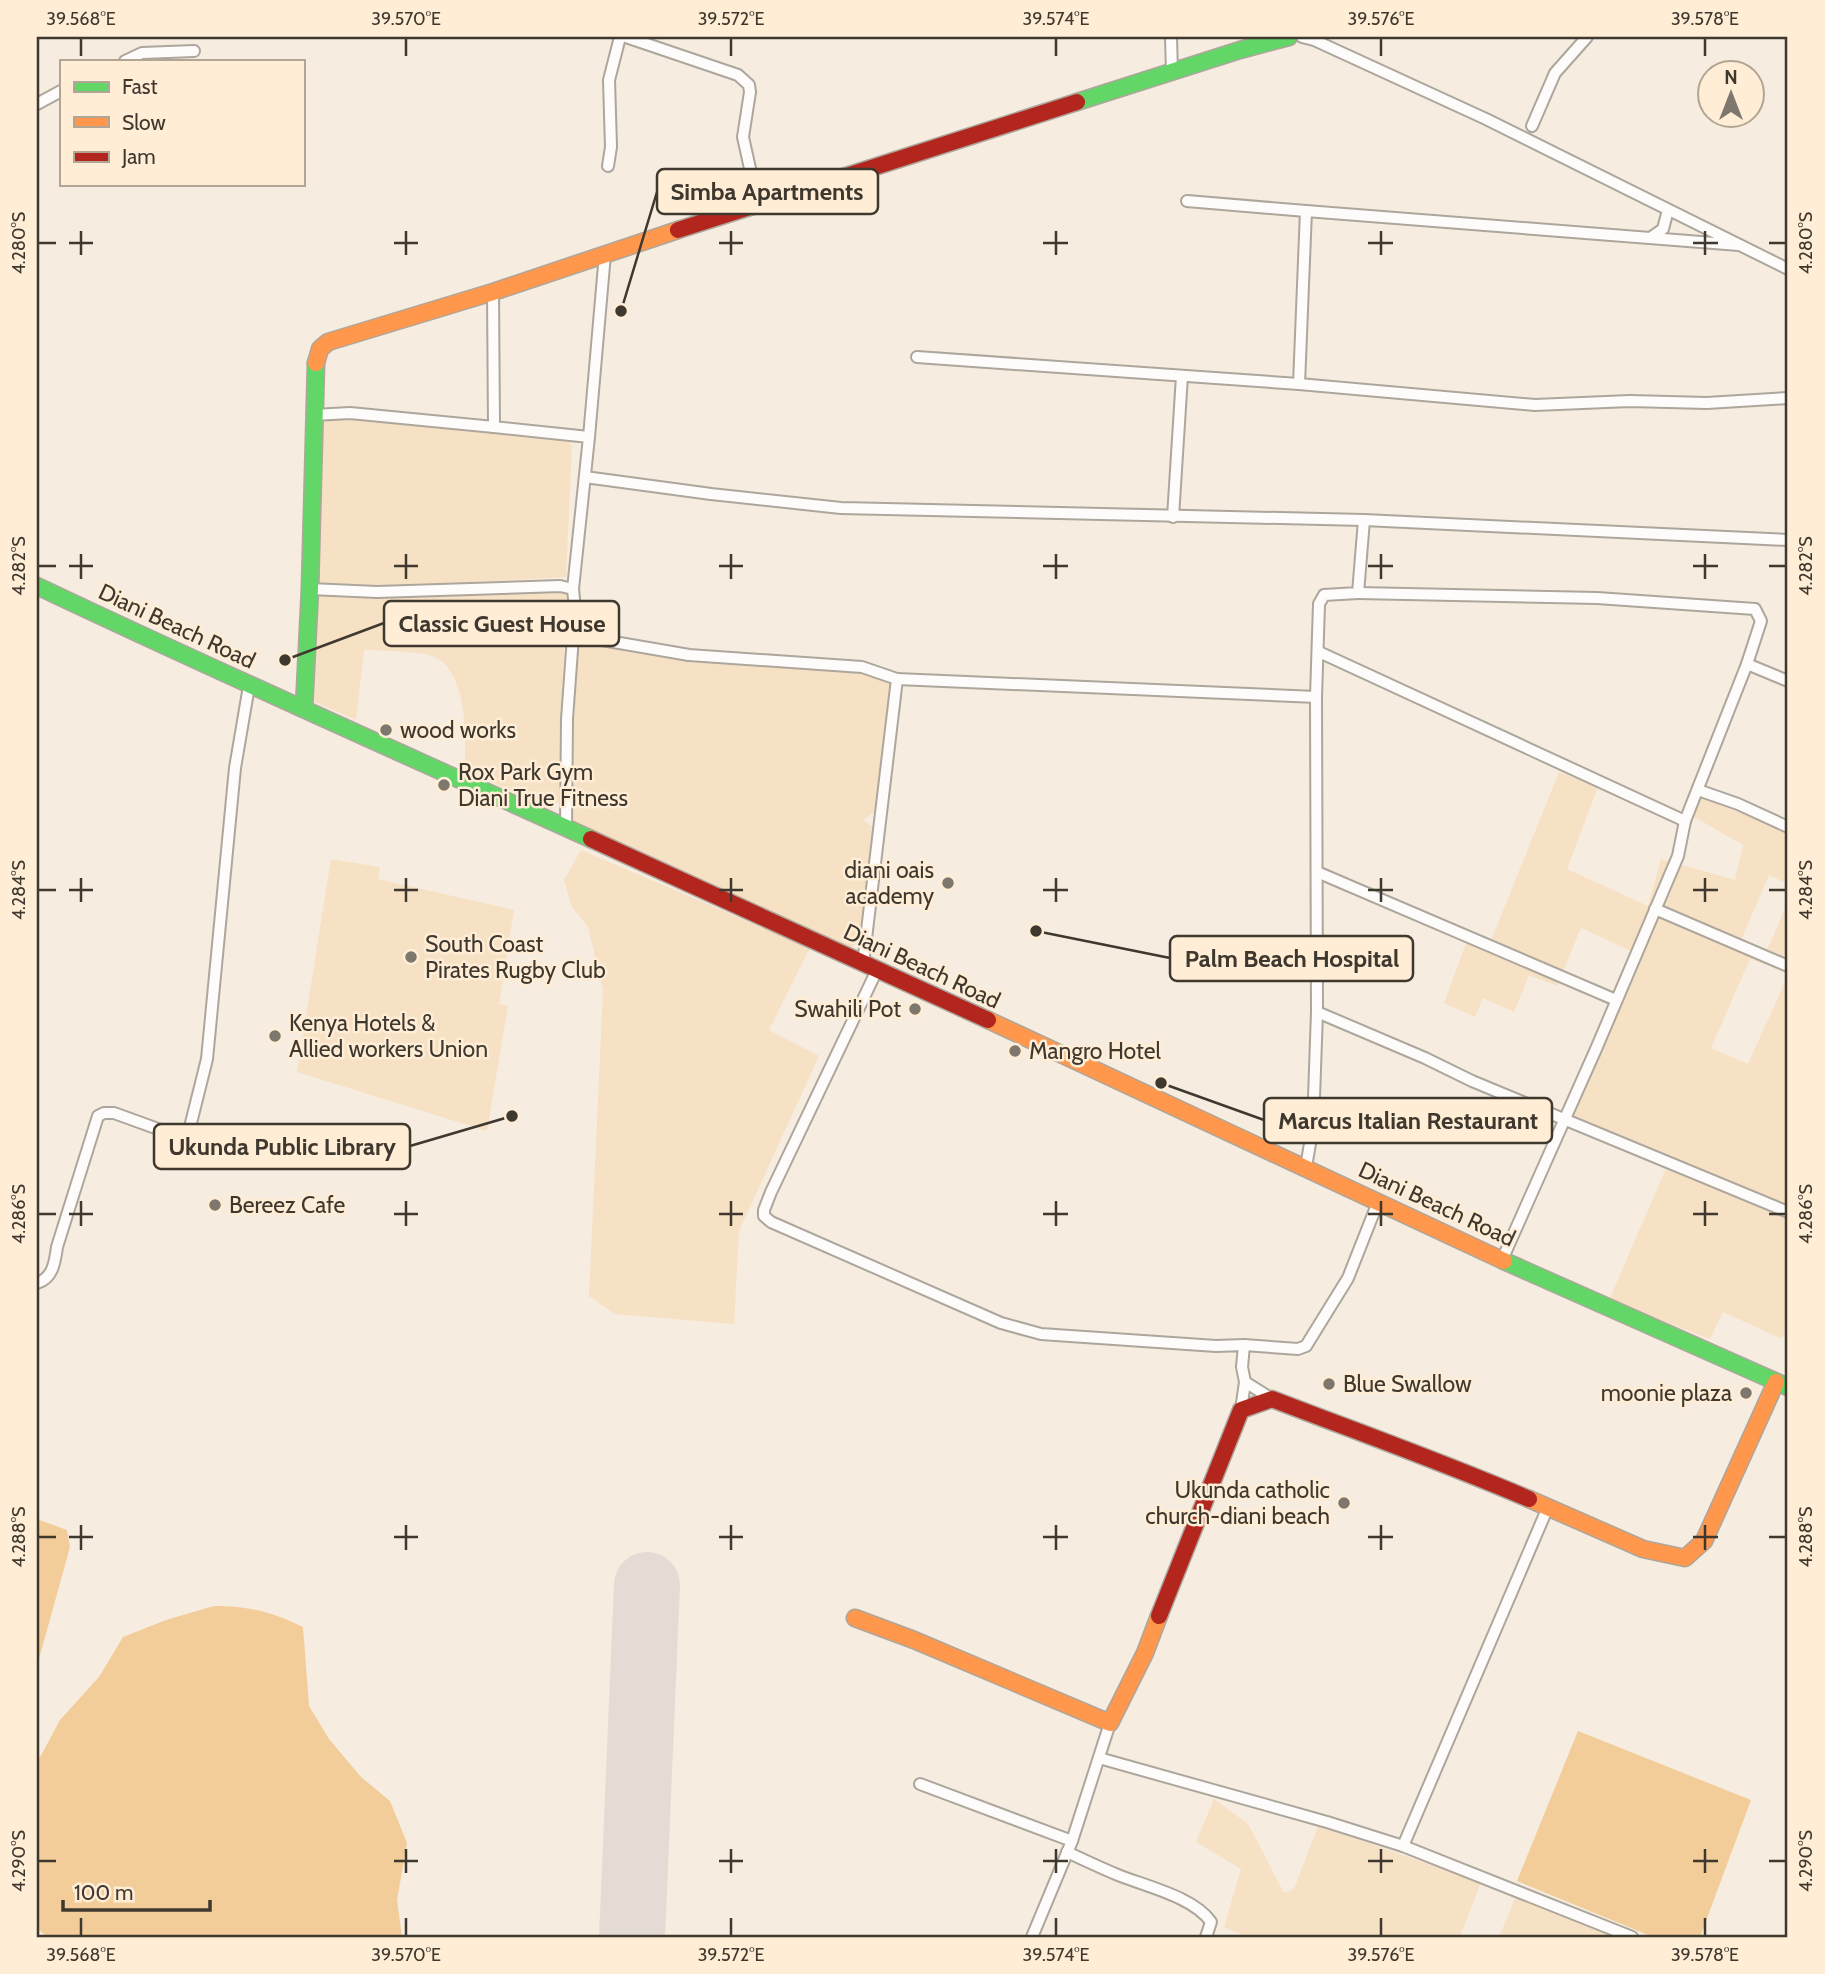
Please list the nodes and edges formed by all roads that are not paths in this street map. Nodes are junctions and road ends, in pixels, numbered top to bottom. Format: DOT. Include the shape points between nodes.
graph roads {
  1 [pos="620,37"];
  2 [pos="626,37"];
  3 [pos="1171,37"];
  4 [pos="1289,37"];
  5 [pos="1302,37"];
  6 [pos="1587,37"];
  7 [pos="194,51"];
  8 [pos="127,60"];
  9 [pos="1172,73"];
  10 [pos="60,92"];
  11 [pos="37,104"];
  12 [pos="1532,126"];
  13 [pos="1519,137"];
  14 [pos="1537,146"];
  15 [pos="608,166"];
  16 [pos="1187,201"];
  17 [pos="755,205"];
  18 [pos="1668,210"];
  19 [pos="1306,211"];
  20 [pos="1650,238"];
  21 [pos="1739,245"];
  22 [pos="605,254"];
  23 [pos="1788,269"];
  24 [pos="493,292"];
  25 [pos="917,357"];
  26 [pos="1182,376"];
  27 [pos="1299,384"];
  28 [pos="1788,398"];
  29 [pos="314,415"];
  30 [pos="494,427"];
  31 [pos="589,437"];
  32 [pos="585,477"];
  33 [pos="1173,517"];
  34 [pos="1364,520"];
  35 [pos="1788,540"];
  36 [pos="37,586"];
  37 [pos="310,589"];
  38 [pos="573,589"];
  39 [pos="1359,593"];
  40 [pos="573,635"];
  41 [pos="1319,652"];
  42 [pos="1747,664"];
  43 [pos="897,679"];
  44 [pos="1788,681"];
  45 [pos="249,685"];
  46 [pos="1316,697"];
  47 [pos="304,708"];
  48 [pos="1698,790"];
  49 [pos="1685,821"];
  50 [pos="1788,827"];
  51 [pos="566,829"];
  52 [pos="1317,872"];
  53 [pos="1655,909"];
  54 [pos="1788,966"];
  55 [pos="870,967"];
  56 [pos="1616,1000"];
  57 [pos="1317,1012"];
  58 [pos="1565,1119"];
  59 [pos="1306,1167"];
  60 [pos="1378,1202"];
  61 [pos="1788,1212"];
  62 [pos="1502,1260"];
  63 [pos="37,1283"];
  64 [pos="1244,1345"];
  65 [pos="1245,1382"];
  66 [pos="1782,1385"];
  67 [pos="1272,1399"];
  68 [pos="1241,1410"];
  69 [pos="1548,1507"];
  70 [pos="855,1618"];
  71 [pos="1110,1723"];
  72 [pos="1099,1758"];
  73 [pos="920,1784"];
  74 [pos="1072,1841"];
  75 [pos="1404,1846"];
  76 [pos="1067,1852"];
  77 [pos="1032,1937"];
  78 [pos="1206,1937"];
  79 [pos="1632,1937"];
  1 -- 15 [label="street" via="609,80"];
  2 -- 17 [label="street" via="745,80 750,92 743,137"];
  3 -- 9 [label="street"];
  4 -- 9 [label="street"];
  5 -- 13 [label="street"];
  6 -- 12 [label="street" via="1555,73"];
  7 -- 8 [label="street" via="142,53"];
  9 -- 17 [label="street"];
  10 -- 11 [label="street"];
  12 -- 13 [label="street"];
  12 -- 14 [label="street"];
  13 -- 14 [label="street"];
  14 -- 18 [label="street"];
  16 -- 19 [label="street"];
  17 -- 22 [label="street"];
  18 -- 20 [label="street" via="1663,229"];
  18 -- 21 [label="street"];
  19 -- 20 [label="street"];
  19 -- 27 [label="street"];
  20 -- 21 [label="street"];
  21 -- 23 [label="street"];
  22 -- 24 [label="street"];
  22 -- 31 [label="street"];
  24 -- 29 [label="street" via="328,341 317,356"];
  24 -- 30 [label="street"];
  25 -- 26 [label="street"];
  26 -- 27 [label="street"];
  26 -- 33 [label="street"];
  27 -- 28 [label="street" via="1535,405"];
  29 -- 30 [label="street" via="350,413"];
  29 -- 37 [label="street"];
  30 -- 31 [label="street"];
  31 -- 32 [label="street"];
  32 -- 33 [label="street" via="841,508"];
  32 -- 38 [label="street"];
  33 -- 34 [label="street"];
  34 -- 35 [label="street"];
  34 -- 39 [label="street"];
  36 -- 45 [label="street, Diani Beach Road"];
  37 -- 38 [label="street"];
  37 -- 47 [label="street"];
  38 -- 40 [label="street"];
  39 -- 41 [label="street" via="1321,597"];
  39 -- 42 [label="street" via="1597,598 1755,609 1761,621"];
  40 -- 43 [label="street" via="689,655 862,667"];
  40 -- 51 [label="street"];
  41 -- 46 [label="street"];
  41 -- 49 [label="street"];
  42 -- 44 [label="street"];
  42 -- 48 [label="street"];
  43 -- 46 [label="street"];
  43 -- 55 [label="street"];
  45 -- 47 [label="street, Diani Beach Road"];
  45 -- 63 [label="street" via="234,768 207,1059 189,1130 177,1135 114,1113 98,1116 55,1262 49,1275"];
  46 -- 52 [label="street"];
  47 -- 51 [label="street, Diani Beach Road"];
  48 -- 49 [label="street"];
  48 -- 50 [label="street"];
  49 -- 53 [label="street" via="1678,856"];
  51 -- 55 [label="street, Diani Beach Road"];
  52 -- 56 [label="street"];
  52 -- 57 [label="street"];
  53 -- 54 [label="street"];
  53 -- 56 [label="street"];
  55 -- 59 [label="street, Diani Beach Road"];
  55 -- 64 [label="street" via="764,1216 1001,1323 1041,1334"];
  56 -- 58 [label="street"];
  57 -- 58 [label="street"];
  57 -- 59 [label="street" via="1313,1126"];
  58 -- 61 [label="street"];
  58 -- 62 [label="street"];
  59 -- 60 [label="street, Diani Beach Road"];
  60 -- 62 [label="street, Diani Beach Road"];
  60 -- 64 [label="street" via="1348,1278 1306,1346"];
  62 -- 66 [label="street, Diani Beach Road"];
  64 -- 65 [label="street"];
  65 -- 67 [label="street"];
  65 -- 68 [label="street"];
  66 -- 69 [label="street" via="1704,1541 1689,1557 1643,1549"];
  67 -- 68 [label="street"];
  67 -- 69 [label="street"];
  68 -- 71 [label="street" via="1145,1653"];
  69 -- 75 [label="street"];
  70 -- 71 [label="street"];
  71 -- 72 [label="street"];
  72 -- 74 [label="street"];
  72 -- 75 [label="street"];
  73 -- 74 [label="street"];
  74 -- 76 [label="street"];
  75 -- 79 [label="street"];
  76 -- 77 [label="street"];
  76 -- 78 [label="street" via="1203,1912 1211,1925"];
}
